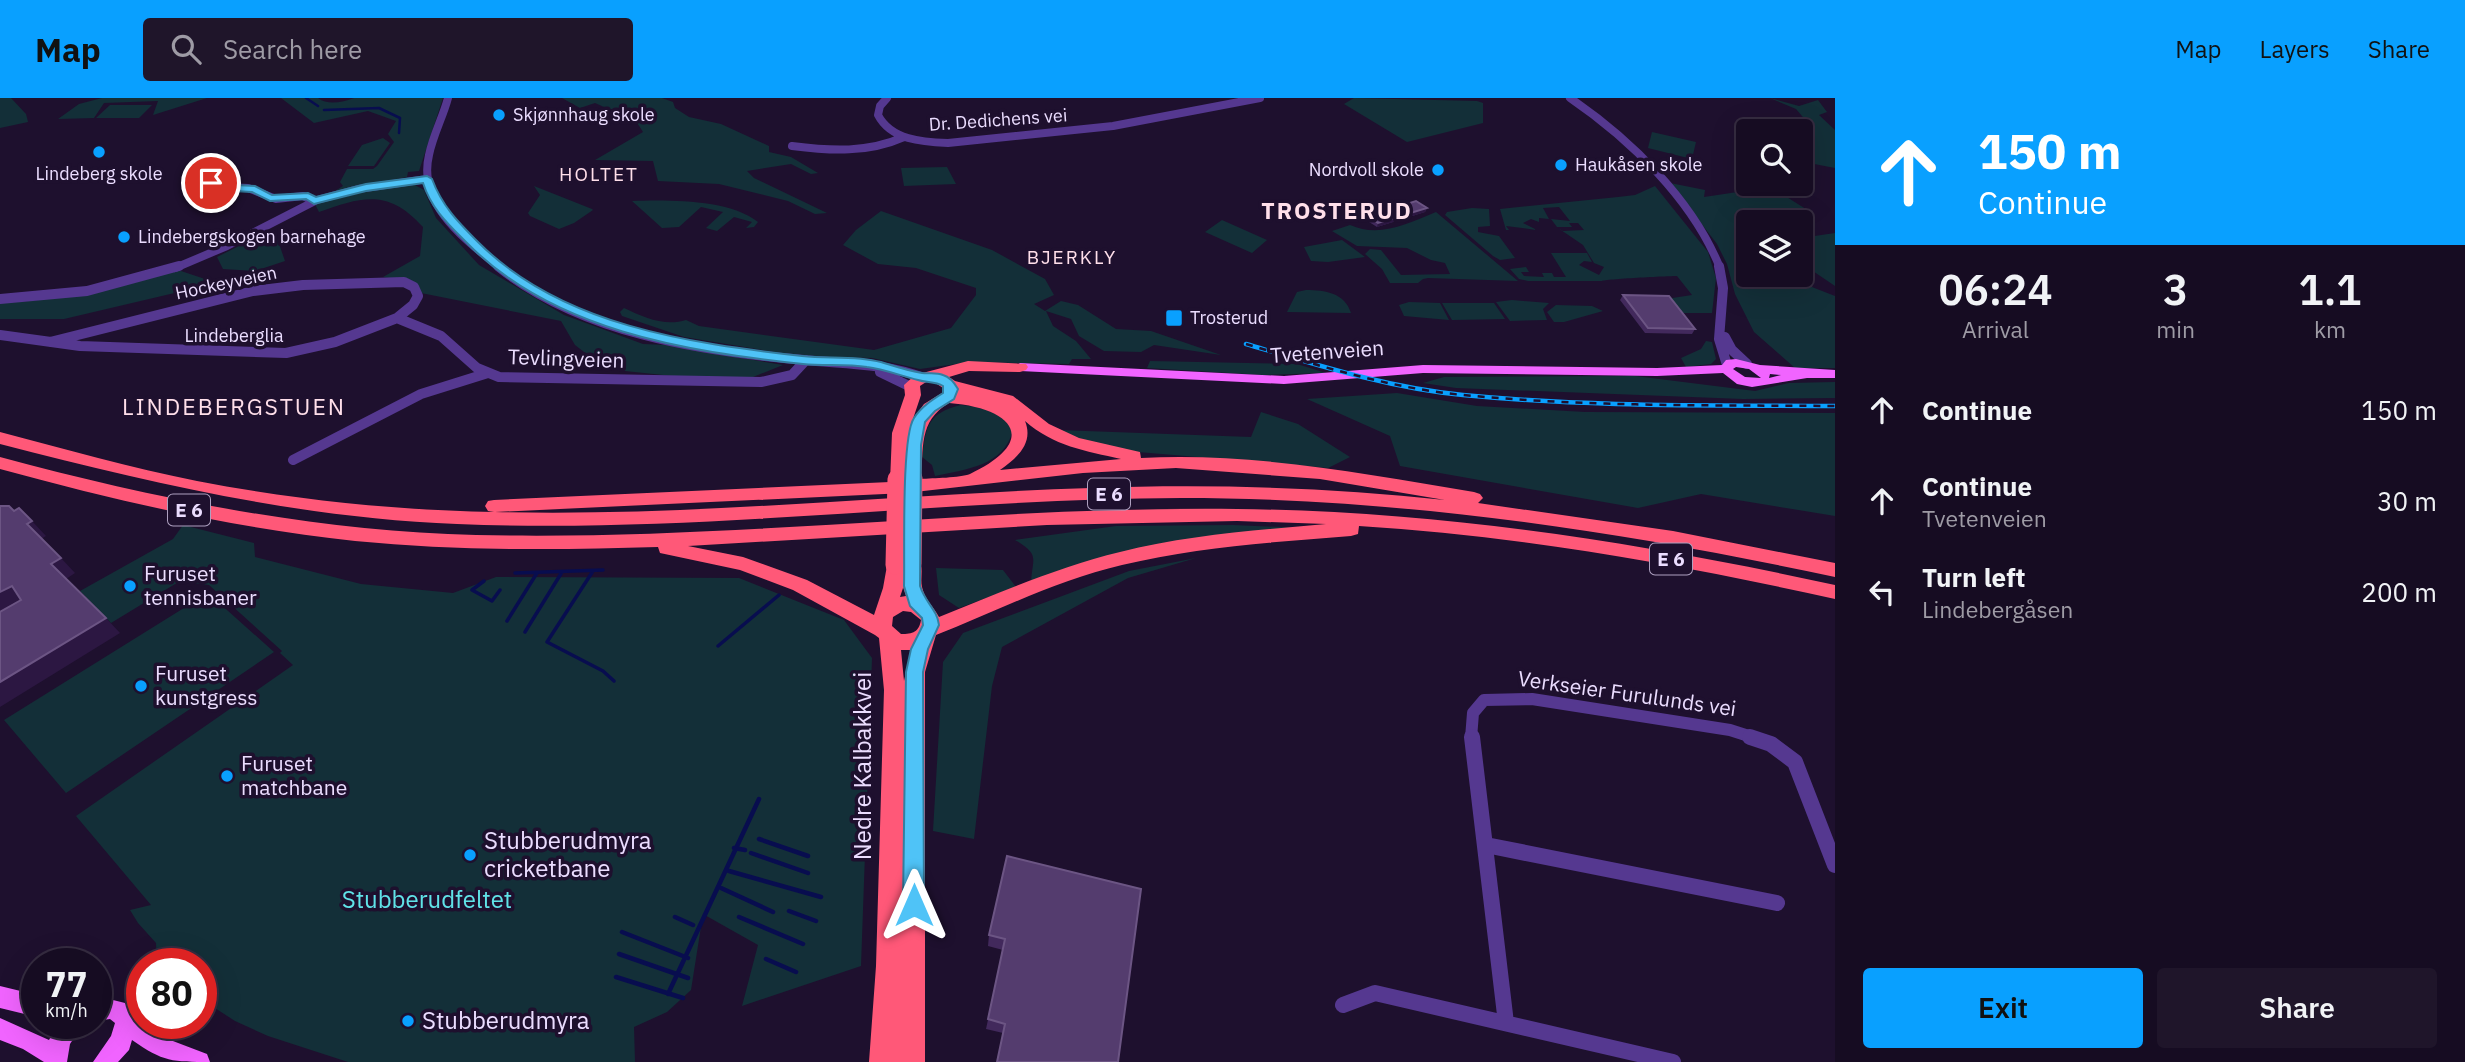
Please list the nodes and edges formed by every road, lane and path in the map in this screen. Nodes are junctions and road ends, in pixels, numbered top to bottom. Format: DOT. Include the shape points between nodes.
graph roads {
  1 [pos="448,98"];
  2 [pos="887,98"];
  3 [pos="1260,98"];
  4 [pos="1570,98"];
  5 [pos="904,137"];
  6 [pos="792,146"];
  7 [pos="236,179"];
  8 [pos="427,179"];
  9 [pos="314,201"];
  10 [pos="0,299"];
  11 [pos="397,318"];
  12 [pos="1721,331"];
  13 [pos="0,335"];
  14 [pos="48,343"];
  15 [pos="809,360"];
  16 [pos="1011,367"];
  17 [pos="1727,367"];
  18 [pos="1756,371"];
  19 [pos="1657,372"];
  20 [pos="488,373"];
  21 [pos="1829,374"];
  22 [pos="1740,381"];
  23 [pos="920,384"];
  24 [pos="946,392"];
  25 [pos="997,400"];
  26 [pos="0,438"];
  27 [pos="293,460"];
  28 [pos="1176,462"];
  29 [pos="0,463"];
  30 [pos="905,479"];
  31 [pos="968,479"];
  32 [pos="392,514"];
  33 [pos="1578,522"];
  34 [pos="1405,523"];
  35 [pos="615,541"];
  36 [pos="903,564"];
  37 [pos="1835,570"];
  38 [pos="1835,592"];
  39 [pos="918,606"];
  40 [pos="886,625"];
  41 [pos="927,633"];
  42 [pos="1486,845"];
  43 [pos="1835,865"];
  44 [pos="1777,903"];
  45 [pos="0,997"];
  46 [pos="21,1002"];
  47 [pos="1343,1005"];
  48 [pos="112,1008"];
  49 [pos="125,1021"];
  50 [pos="1506,1023"];
  51 [pos="0,1029"];
  52 [pos="60,1039"];
  53 [pos="55,1059"];
  54 [pos="104,1062"];
  55 [pos="199,1062"];
  56 [pos="883,1062"];
  57 [pos="911,1062"];
  58 [pos="1673,1062"];
  1 -- 8 [label="street" via="428,158"];
  2 -- 5 [label="street" via="879,119"];
  3 -- 5 [label="street, Dr. Dedichens vei" via="1164,118 1044,134 948,143"];
  4 -- 12 [label="street" via="1630,148 1698,227 1721,272"];
  5 -- 6 [label="street" via="874,147 821,150"];
  7 -- 9 [label="street" via="218,180 210,186 248,188 276,199 308,196"];
  8 -- 9 [label="street"];
  8 -- 15 [label="street" via="437,205 470,242 510,275 555,301 680,343"];
  9 -- 10 [label="street" via="226,247 162,272 78,293"];
  11 -- 14 [label="street, Lindeberglia" via="335,342 286,353"];
  11 -- 14 [label="street, Hockeyveien" via="418,296 414,287 404,282 293,286 253,291"];
  11 -- 20 [label="street" via="456,345 472,366"];
  12 -- 17 [label="street"];
  12 -- 18 [label="street" via="1732,349"];
  13 -- 14 [label="street, Lindeberglia"];
  15 -- 20 [label="street, Tevlingveien" via="786,379 729,383 511,378"];
  15 -- 23 [label="street"];
  15 -- 23 [label="street" via="877,364"];
  16 -- 19 [label="main road, Tvetenveien" via="1267,380 1423,369"];
  16 -- 23 [label="highway, Tvetenveien" via="968,366"];
  16 -- 24 [label="highway, Tvetenveien" via="966,374"];
  16 -- 25 [label="highway" via="989,379 987,385"];
  17 -- 18 [label="main road, Tvetenveien"];
  17 -- 19 [label="main road, Tvetenveien"];
  17 -- 22 [label="main road"];
  18 -- 21 [label="main road"];
  18 -- 22 [label="main road, Tvetenveien" via="1752,384"];
  19 -- 22 [label="main road, Tvetenveien"];
  20 -- 27 [label="street, Tevlingveien" via="421,394"];
  23 -- 24 [label="highway"];
  23 -- 24 [label="highway" via="923,402"];
  23 -- 30 [label="highway, Tvetenveien" via="900,433"];
  24 -- 25 [label="highway"];
  24 -- 30 [label="highway, Tvetenveien" via="916,428"];
  25 -- 28 [label="highway, E 6" via="1057,436 1092,449"];
  25 -- 31 [label="highway, E 6" via="1019,429 1017,448 1001,463"];
  26 -- 32 [label="highway, E 6" via="196,487"];
  28 -- 31 [label="highway, E 6"];
  28 -- 33 [label="highway, E 6" via="1348,476 1448,492"];
  29 -- 35 [label="highway, E 6" via="146,501 293,528 451,541"];
  30 -- 36 [label="highway, Tvetenveien, bridge"];
  31 -- 32 [label="highway, E 6" via="885,488 466,506"];
  32 -- 33 [label="highway, E 6" via="576,519 1180,492 1387,500"];
  33 -- 37 [label="highway, E 6"];
  34 -- 35 [label="highway, E 6" via="1274,515 1139,515"];
  34 -- 38 [label="highway, E 6" via="1597,546"];
  34 -- 41 [label="highway" via="1242,538 1122,558 1058,577"];
  35 -- 40 [label="highway" via="708,555 770,573"];
  36 -- 39 [label="highway, Tvetenveien"];
  36 -- 40 [label="highway, Tvetenveien"];
  39 -- 40 [label="highway" via="898,604"];
  39 -- 41 [label="highway" via="930,616"];
  40 -- 41 [label="highway" via="903,643"];
  40 -- 56 [label="highway, Nedre Kalbakkvei" via="895,690"];
  41 -- 57 [label="highway" via="915,672"];
  42 -- 43 [label="street, Verkseier Furulunds vei" via="1471,745 1473,713 1485,700 1532,699 1730,730 1771,744 1795,762"];
  42 -- 44 [label="street"];
  42 -- 50 [label="street, Verkseier Furulunds vei"];
  45 -- 46 [label="main road"];
  47 -- 50 [label="street" via="1376,993"];
  48 -- 49 [label="main road"];
  49 -- 54 [label="main road" via="121,1042"];
  49 -- 55 [label="main road" via="158,1046"];
  50 -- 58 [label="street"];
  51 -- 53 [label="main road" via="30,1041"];
  52 -- 53 [label="main road"];
}
